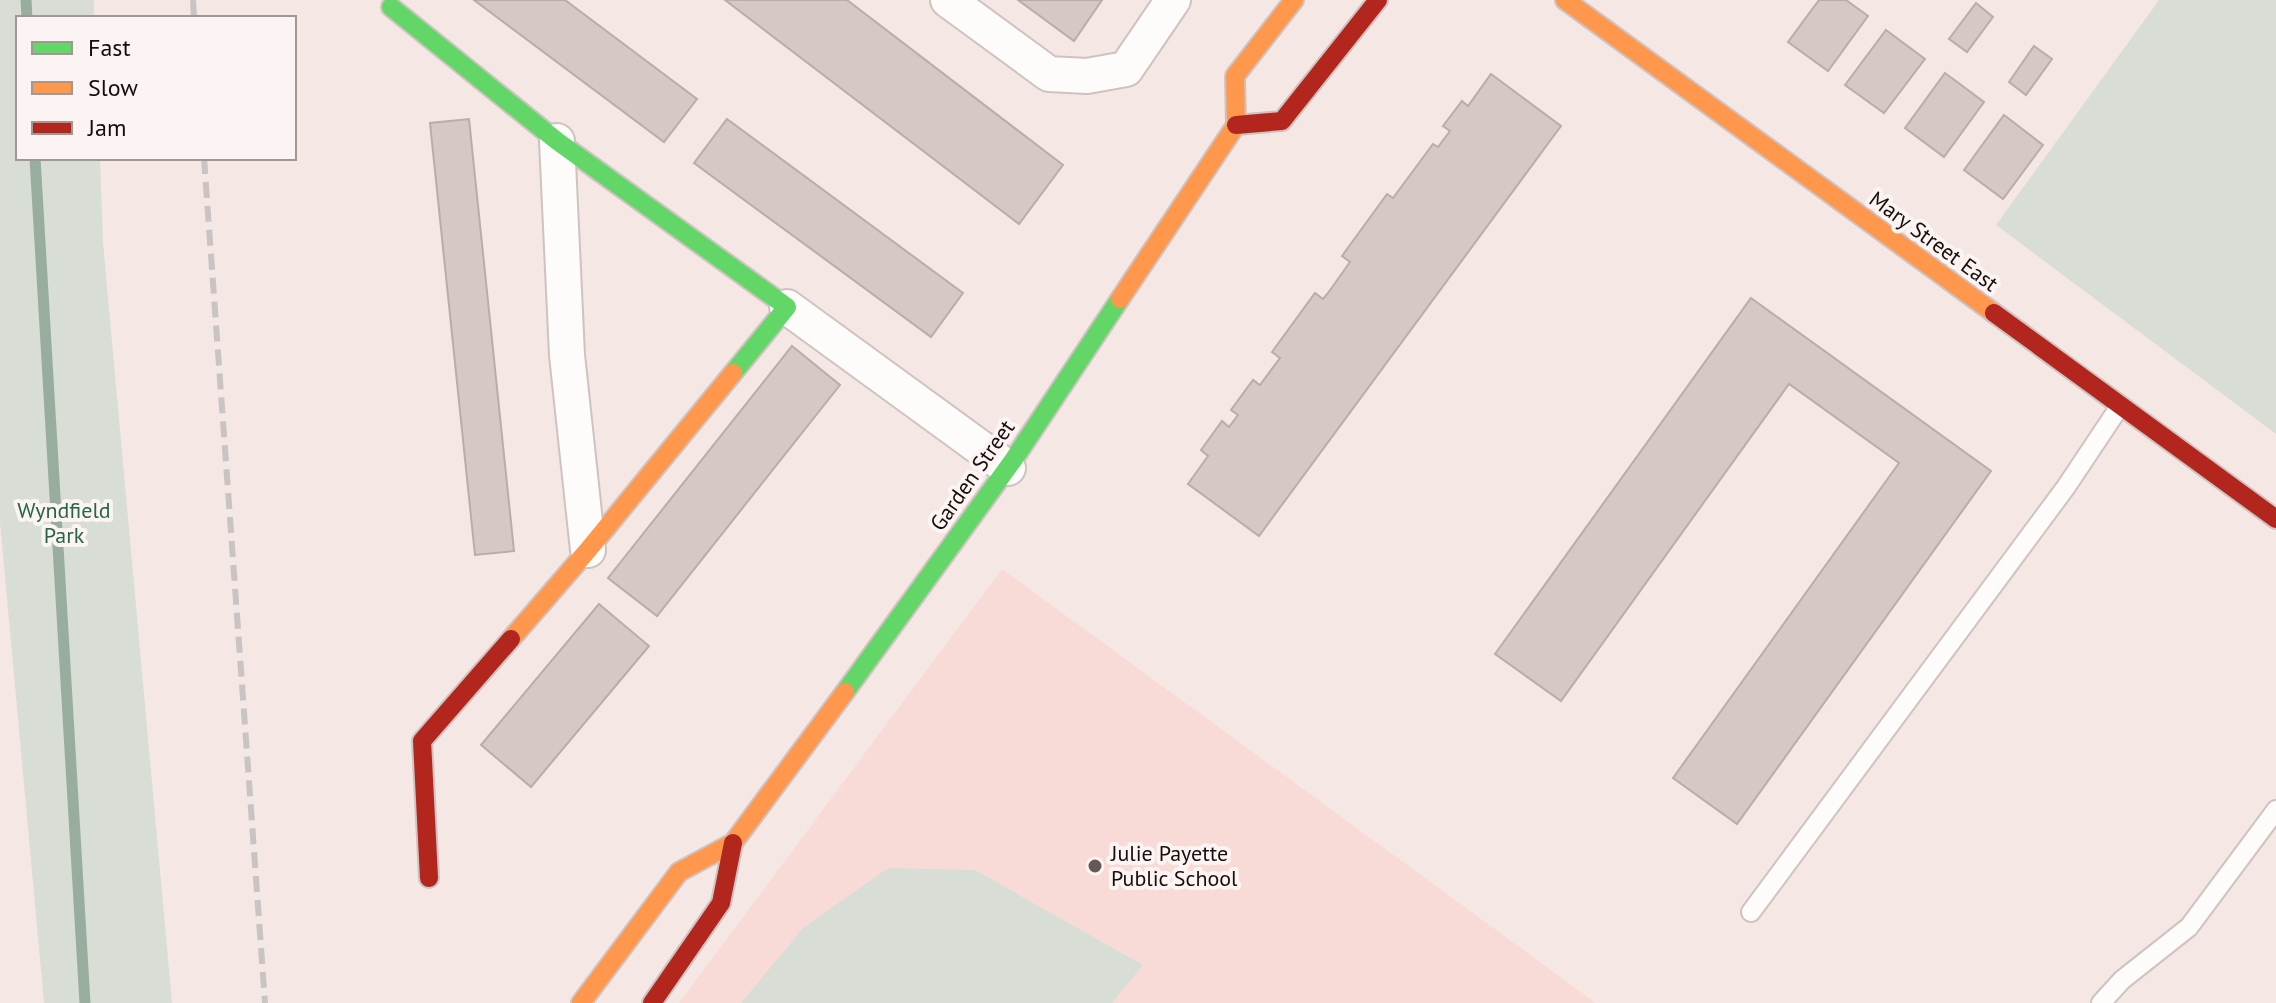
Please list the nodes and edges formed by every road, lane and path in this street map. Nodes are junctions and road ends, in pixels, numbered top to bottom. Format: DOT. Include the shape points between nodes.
graph roads {
  1 [pos="948,0"];
  2 [pos="1173,0"];
  3 [pos="1294,0"];
  4 [pos="1378,0"];
  5 [pos="1565,0"];
  6 [pos="391,7"];
  7 [pos="1236,125"];
  8 [pos="557,141"];
  9 [pos="787,307"];
  10 [pos="2120,406"];
  11 [pos="1008,468"];
  12 [pos="2276,519"];
  13 [pos="588,550"];
  14 [pos="2276,810"];
  15 [pos="733,843"];
  16 [pos="429,878"];
  17 [pos="1751,912"];
  18 [pos="598,981"];
  19 [pos="581,1003"];
  20 [pos="593,1003"];
  21 [pos="652,1003"];
  22 [pos="2101,1003"];
  1 -- 2 [label="street" via="1049,74 1087,76 1126,69"];
  3 -- 7 [label="street" via="1235,76"];
  4 -- 7 [label="street" via="1282,121"];
  5 -- 10 [label="street, Mary Street East"];
  6 -- 8 [label="street"];
  7 -- 11 [label="street, Garden Street"];
  8 -- 9 [label="street"];
  8 -- 13 [label="street" via="567,355"];
  9 -- 11 [label="street"];
  9 -- 13 [label="street"];
  10 -- 12 [label="street, Mary Street East"];
  10 -- 17 [label="lane" via="2066,487"];
  11 -- 15 [label="street, Garden Street"];
  13 -- 16 [label="street" via="422,741"];
  14 -- 22 [label="lane" via="2189,927"];
  15 -- 18 [label="street, Garden Street" via="679,872"];
  15 -- 21 [label="street, Garden Street" via="721,903"];
  18 -- 19 [label="street, Garden Street"];
  18 -- 20 [label="street"];
}
